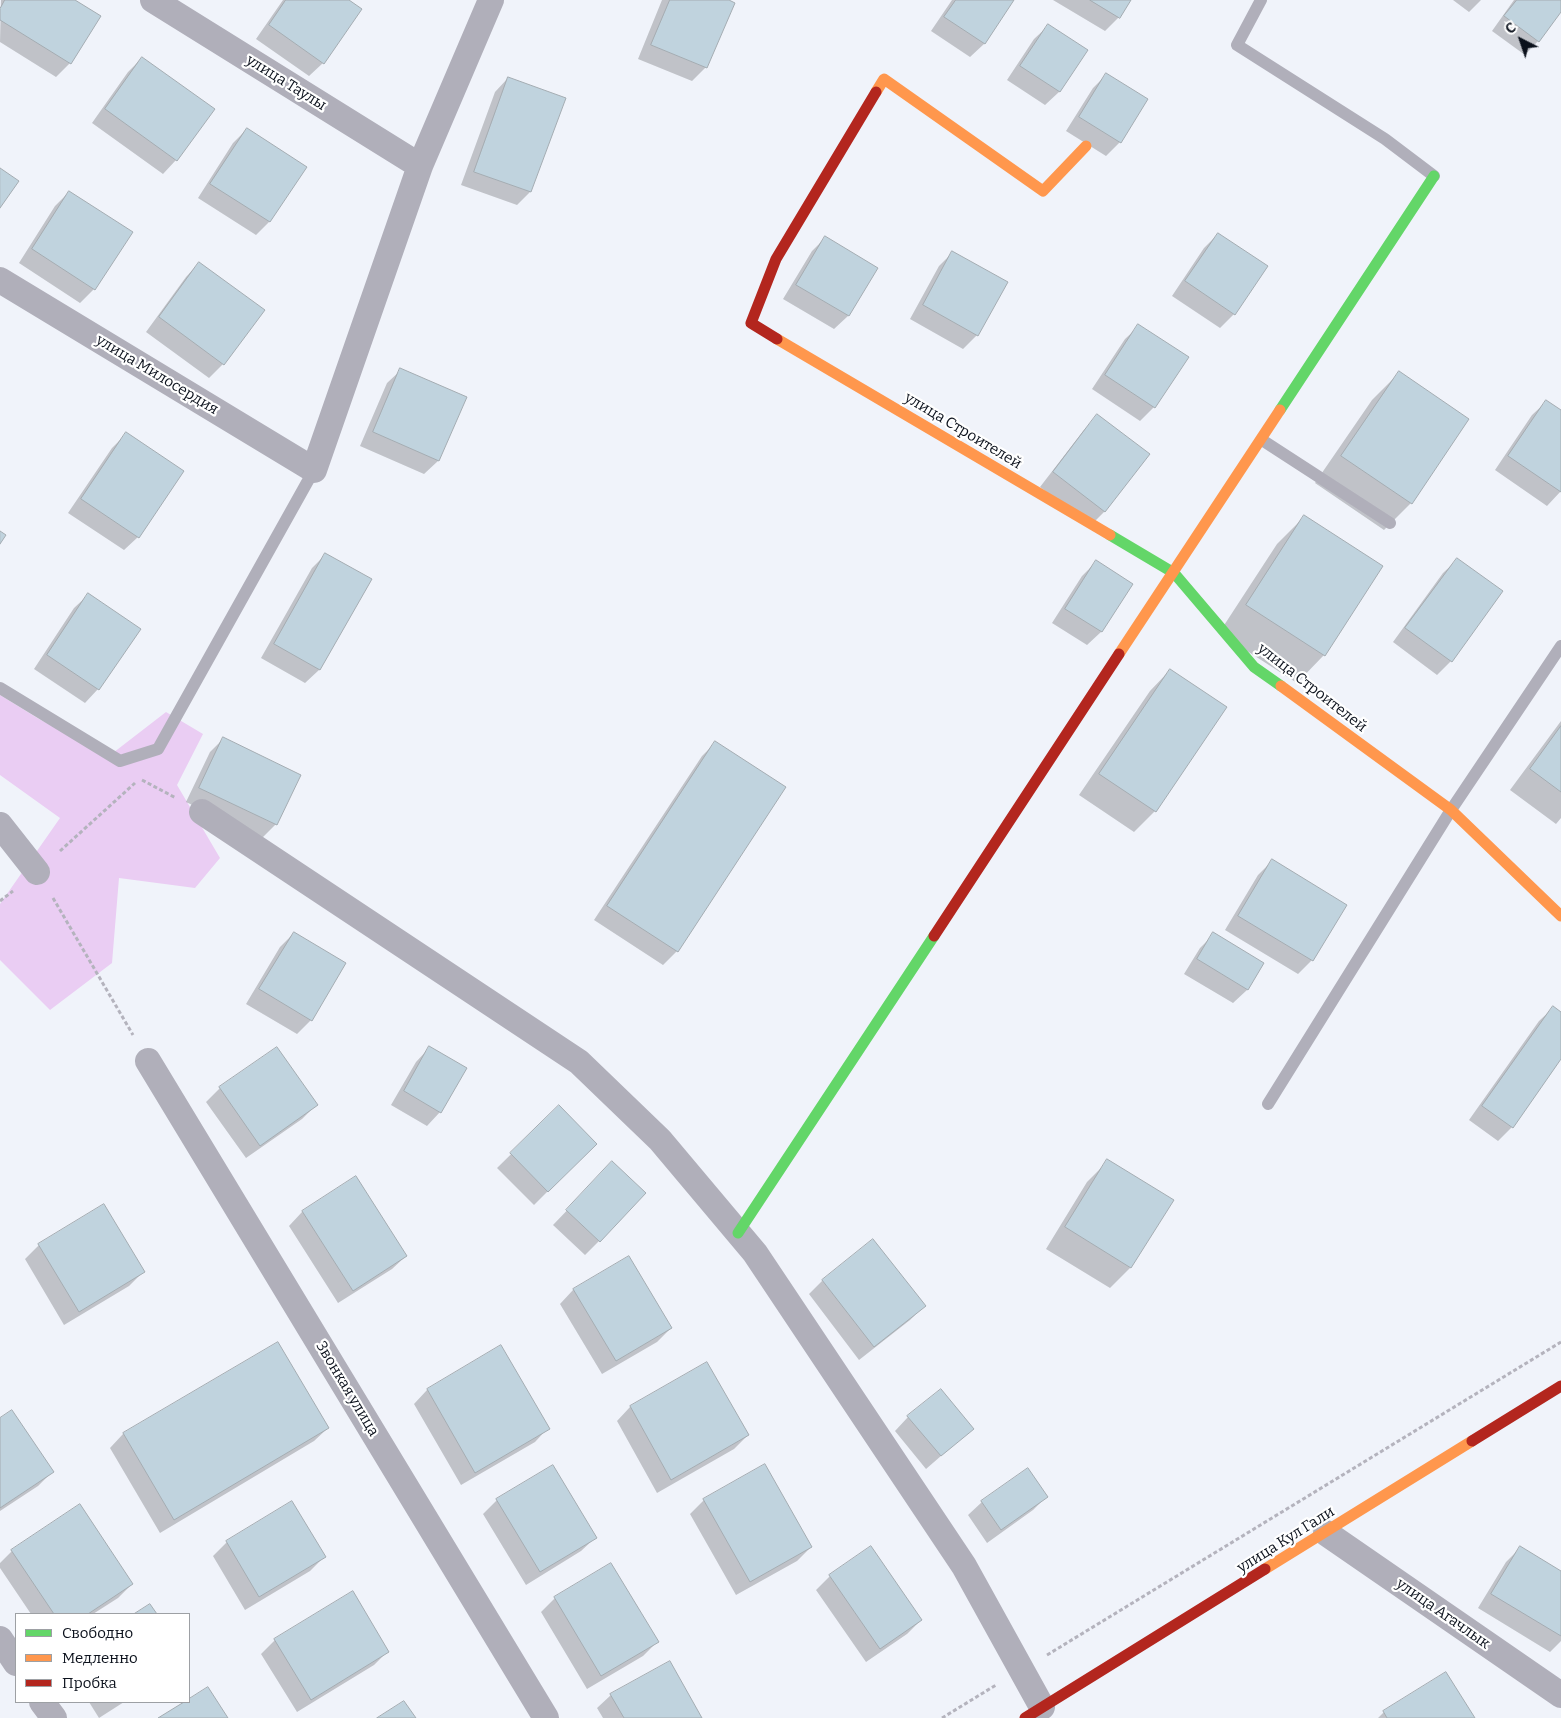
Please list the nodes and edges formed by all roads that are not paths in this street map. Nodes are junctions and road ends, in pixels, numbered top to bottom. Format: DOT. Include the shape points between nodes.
graph roads {
  1 [pos="153,0"];
  2 [pos="491,0"];
  3 [pos="1261,0"];
  4 [pos="1086,146"];
  5 [pos="420,166"];
  6 [pos="1434,176"];
  7 [pos="0,280"];
  8 [pos="1262,440"];
  9 [pos="314,470"];
  10 [pos="1390,523"];
  11 [pos="1174,573"];
  12 [pos="1561,646"];
  13 [pos="0,688"];
  14 [pos="1451,810"];
  15 [pos="202,812"];
  16 [pos="0,826"];
  17 [pos="37,872"];
  18 [pos="1561,916"];
  19 [pos="148,1061"];
  20 [pos="1268,1104"];
  21 [pos="738,1233"];
  22 [pos="1561,1386"];
  23 [pos="1326,1533"];
  24 [pos="0,1639"];
  25 [pos="15,1662"];
  26 [pos="1561,1695"];
  27 [pos="43,1703"];
  28 [pos="1034,1713"];
  29 [pos="54,1718"];
  30 [pos="546,1718"];
  1 -- 5 [label="street, улица Таулы"];
  2 -- 5 [label="street"];
  3 -- 6 [label="lane" via="1237,45 1384,139"];
  4 -- 11 [label="street, улица Строителей" via="1043,191 884,79 776,259 751,323"];
  5 -- 9 [label="street"];
  6 -- 8 [label="street"];
  7 -- 9 [label="street, улица Милосердия"];
  8 -- 10 [label="lane"];
  8 -- 11 [label="street"];
  9 -- 13 [label="lane" via="158,749 120,761"];
  11 -- 14 [label="street, улица Строителей" via="1254,666"];
  11 -- 21 [label="street"];
  12 -- 14 [label="lane"];
  14 -- 18 [label="street, улица Строителей"];
  14 -- 20 [label="lane"];
  15 -- 21 [label="street" via="579,1062 660,1140"];
  16 -- 17 [label="street"];
  19 -- 30 [label="street, Звонкая улица"];
  21 -- 28 [label="street" via="755,1253 964,1566 1020,1671"];
  22 -- 23 [label="street, улица Кул Гали"];
  23 -- 26 [label="street, улица Агачлык"];
  23 -- 28 [label="street, улица Кул Гали"];
  24 -- 25 [label="street"];
  27 -- 29 [label="street"];
}
